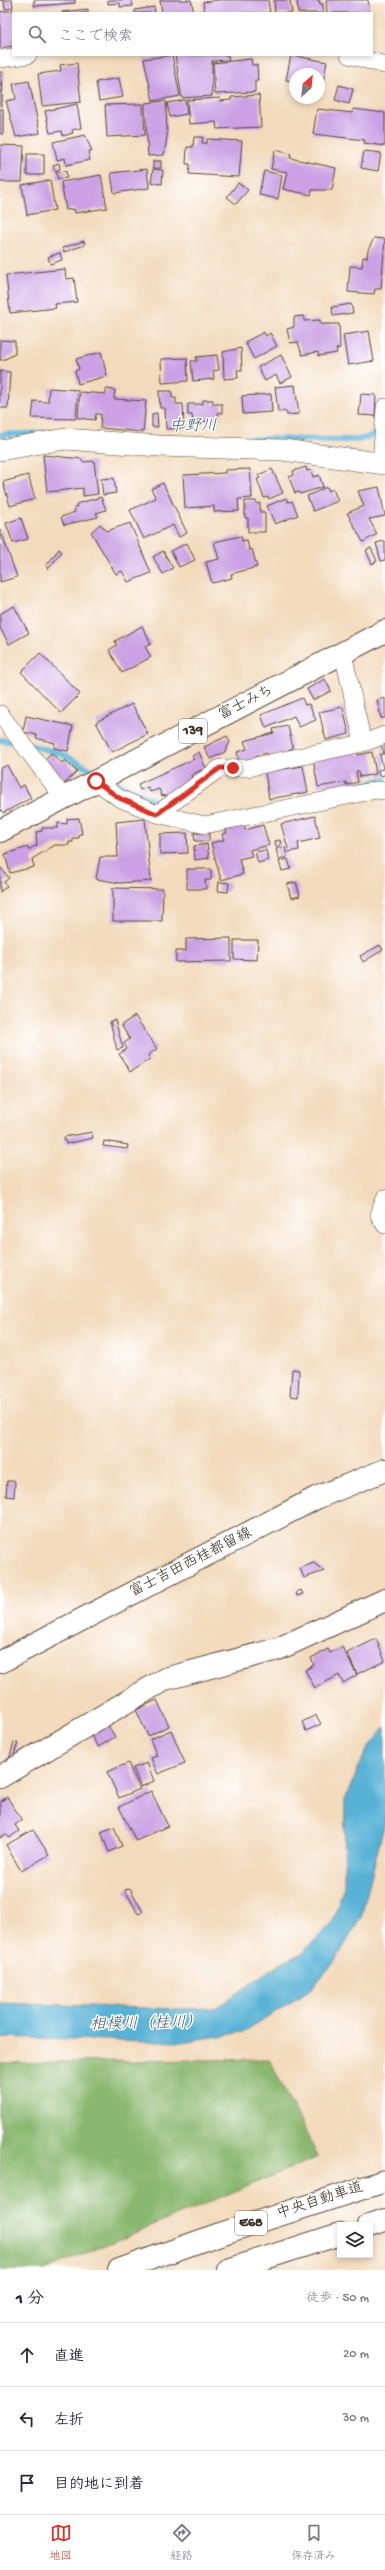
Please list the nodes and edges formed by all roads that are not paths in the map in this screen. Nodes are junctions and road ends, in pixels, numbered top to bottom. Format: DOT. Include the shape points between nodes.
graph roads {
  1 [pos="21,56"];
  2 [pos="353,56"];
  3 [pos="0,59"];
  4 [pos="385,65"];
  5 [pos="385,407"];
  6 [pos="0,450"];
  7 [pos="383,461"];
  8 [pos="385,631"];
  9 [pos="343,653"];
  10 [pos="0,714"];
  11 [pos="385,735"];
  12 [pos="363,743"];
  13 [pos="96,781"];
  14 [pos="385,791"];
  15 [pos="64,798"];
  16 [pos="157,814"];
  17 [pos="0,830"];
  18 [pos="385,1198"];
  19 [pos="385,1225"];
  20 [pos="385,1470"];
  21 [pos="385,1600"];
  22 [pos="0,1662"];
  23 [pos="0,1777"];
  24 [pos="385,2181"];
  25 [pos="385,2220"];
  26 [pos="373,2224"];
  27 [pos="337,2235"];
  28 [pos="119,2270"];
  29 [pos="228,2270"];
  1 -- 3 [label="street"];
  2 -- 4 [label="street"];
  5 -- 7 [label="street"];
  6 -- 7 [label="street" via="65,439 160,446 283,450"];
  8 -- 9 [label="main road, 富士みち / 139"];
  9 -- 12 [label="street"];
  9 -- 13 [label="main road, 富士みち / 139"];
  10 -- 15 [label="street"];
  11 -- 12 [label="street"];
  12 -- 16 [label="street" via="247,768 220,768"];
  13 -- 15 [label="main road, 富士みち / 139"];
  13 -- 16 [label="street" via="119,798"];
  14 -- 16 [label="street" via="376,790 205,825"];
  15 -- 17 [label="main road, 富士みち / 139"];
  18 -- 19 [label="street" via="379,1215"];
  20 -- 22 [label="main road, 富士吉田西桂都留線" via="316,1498"];
  21 -- 23 [label="main road" via="278,1649 165,1679"];
  24 -- 28 [label="main road, 中央自動車道 / E68" via="228,2231"];
  25 -- 26 [label="main road"];
  27 -- 29 [label="main road, E68"];
}
